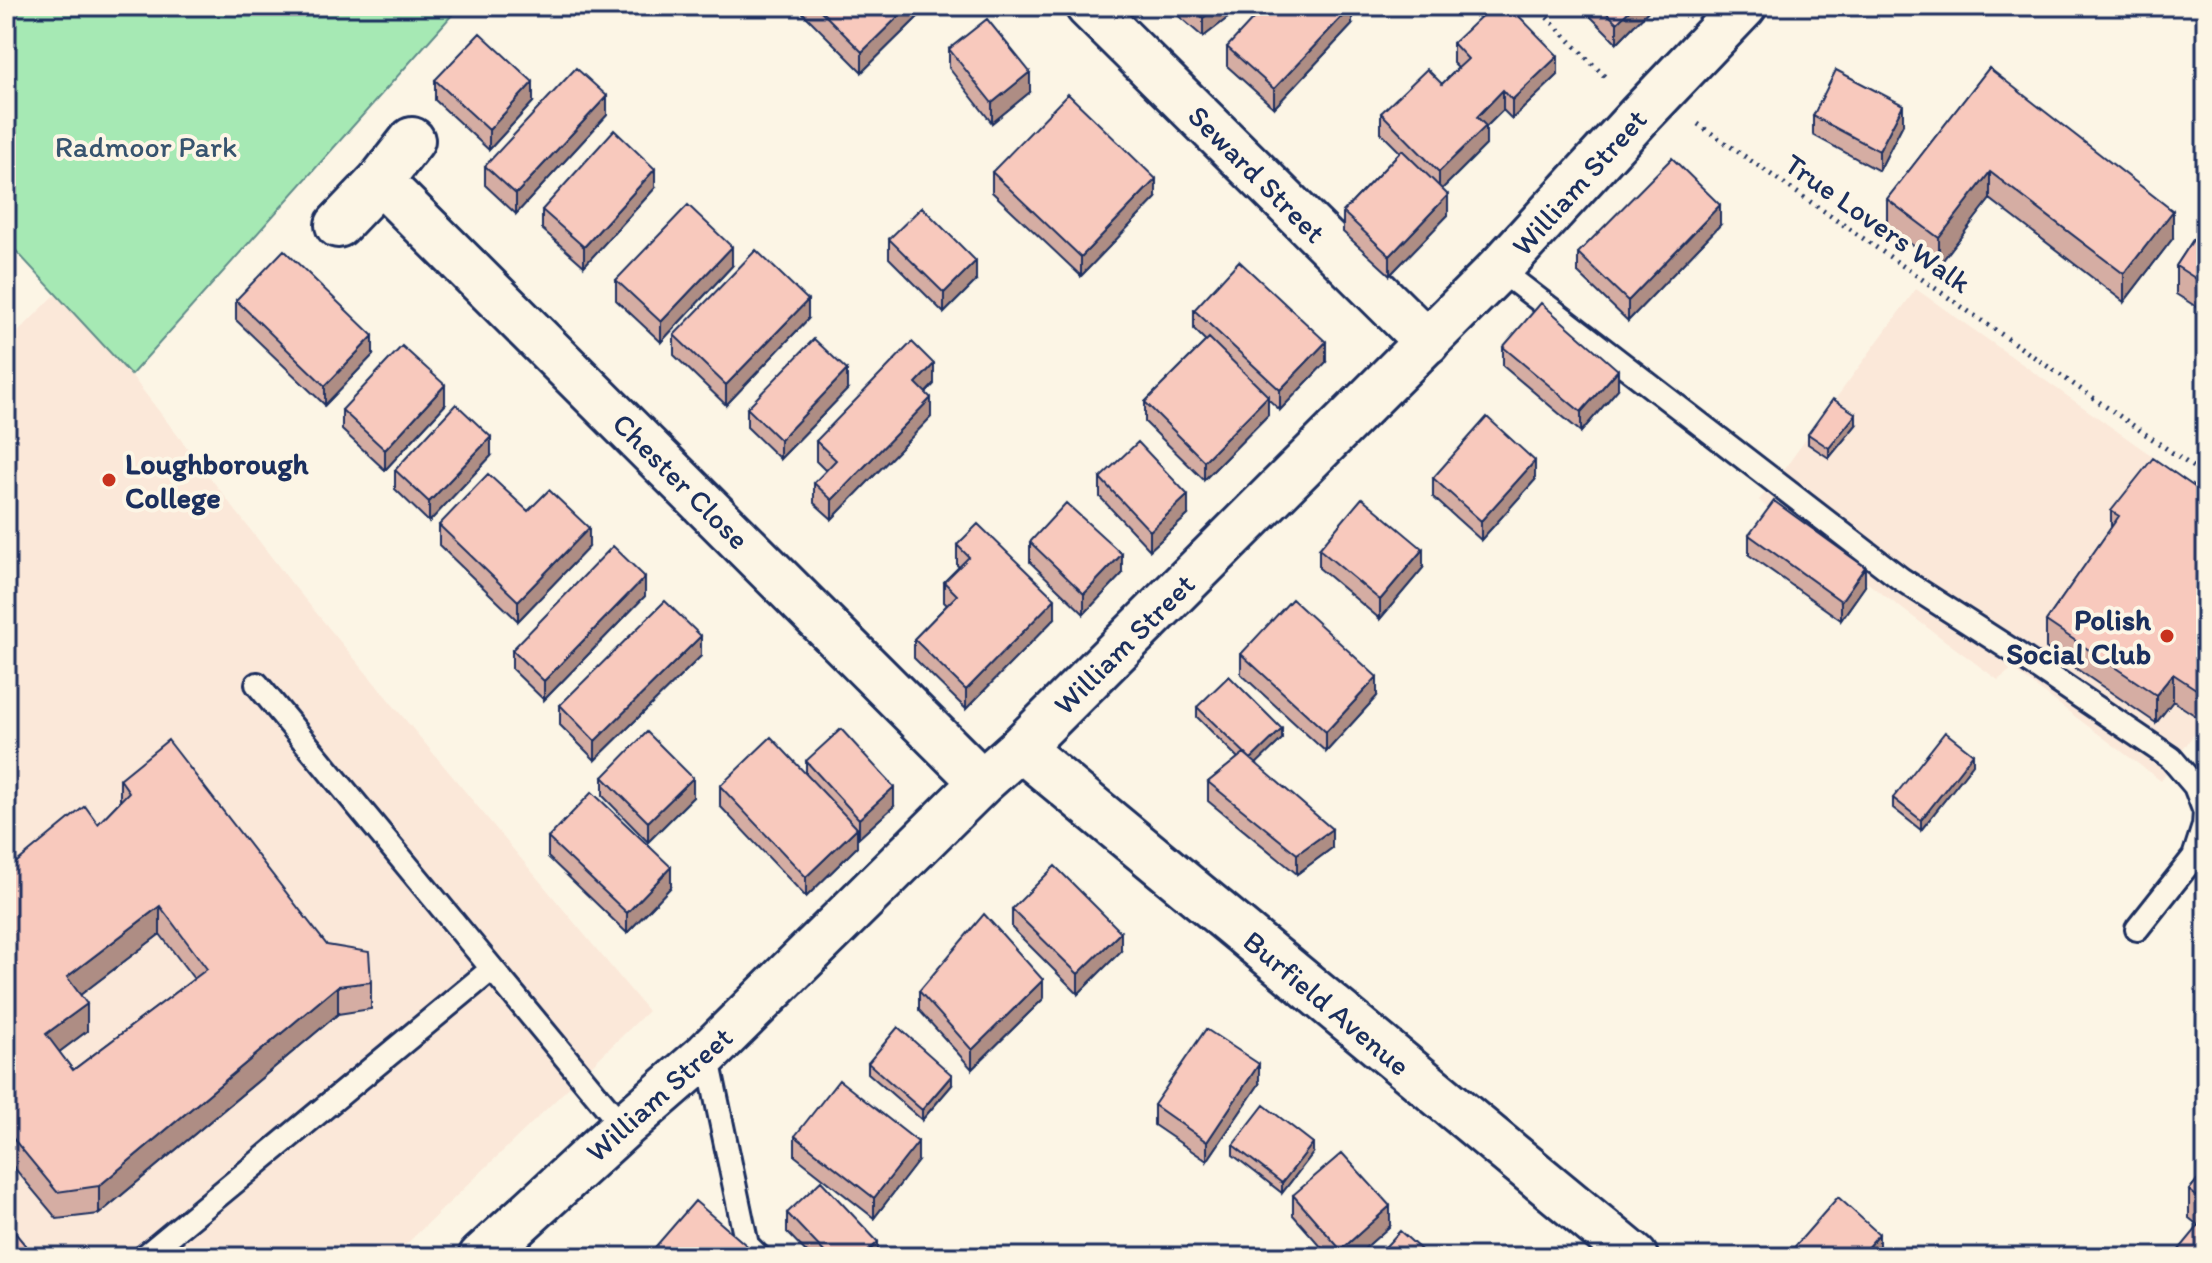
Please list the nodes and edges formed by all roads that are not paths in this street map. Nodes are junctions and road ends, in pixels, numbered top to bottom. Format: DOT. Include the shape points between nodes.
graph roads {
  1 [pos="1088,6"];
  2 [pos="1744,6"];
  3 [pos="412,140"];
  4 [pos="380,181"];
  5 [pos="338,225"];
  6 [pos="1499,269"];
  7 [pos="1427,342"];
  8 [pos="257,684"];
  9 [pos="1020,748"];
  10 [pos="982,782"];
  11 [pos="2137,929"];
  12 [pos="492,969"];
  13 [pos="707,1054"];
  14 [pos="623,1127"];
  15 [pos="144,1257"];
  16 [pos="481,1257"];
  17 [pos="759,1257"];
  18 [pos="1635,1257"];
  1 -- 7 [label="street, Seward Street"];
  2 -- 6 [label="street, William Street"];
  3 -- 4 [label="street"];
  4 -- 5 [label="street"];
  4 -- 10 [label="street, Chester Close"];
  6 -- 7 [label="street, William Street"];
  6 -- 11 [label="lane" via="1901,579 2171,758 2195,786 2205,812 2204,826 2194,857"];
  7 -- 9 [label="street, William Street"];
  8 -- 12 [label="lane"];
  9 -- 10 [label="street, William Street"];
  9 -- 18 [label="street, Burfield Avenue"];
  10 -- 13 [label="street, William Street"];
  12 -- 14 [label="lane"];
  12 -- 15 [label="lane"];
  13 -- 14 [label="street, William Street"];
  13 -- 17 [label="lane" via="747,1245"];
  14 -- 16 [label="street, William Street"];
}
